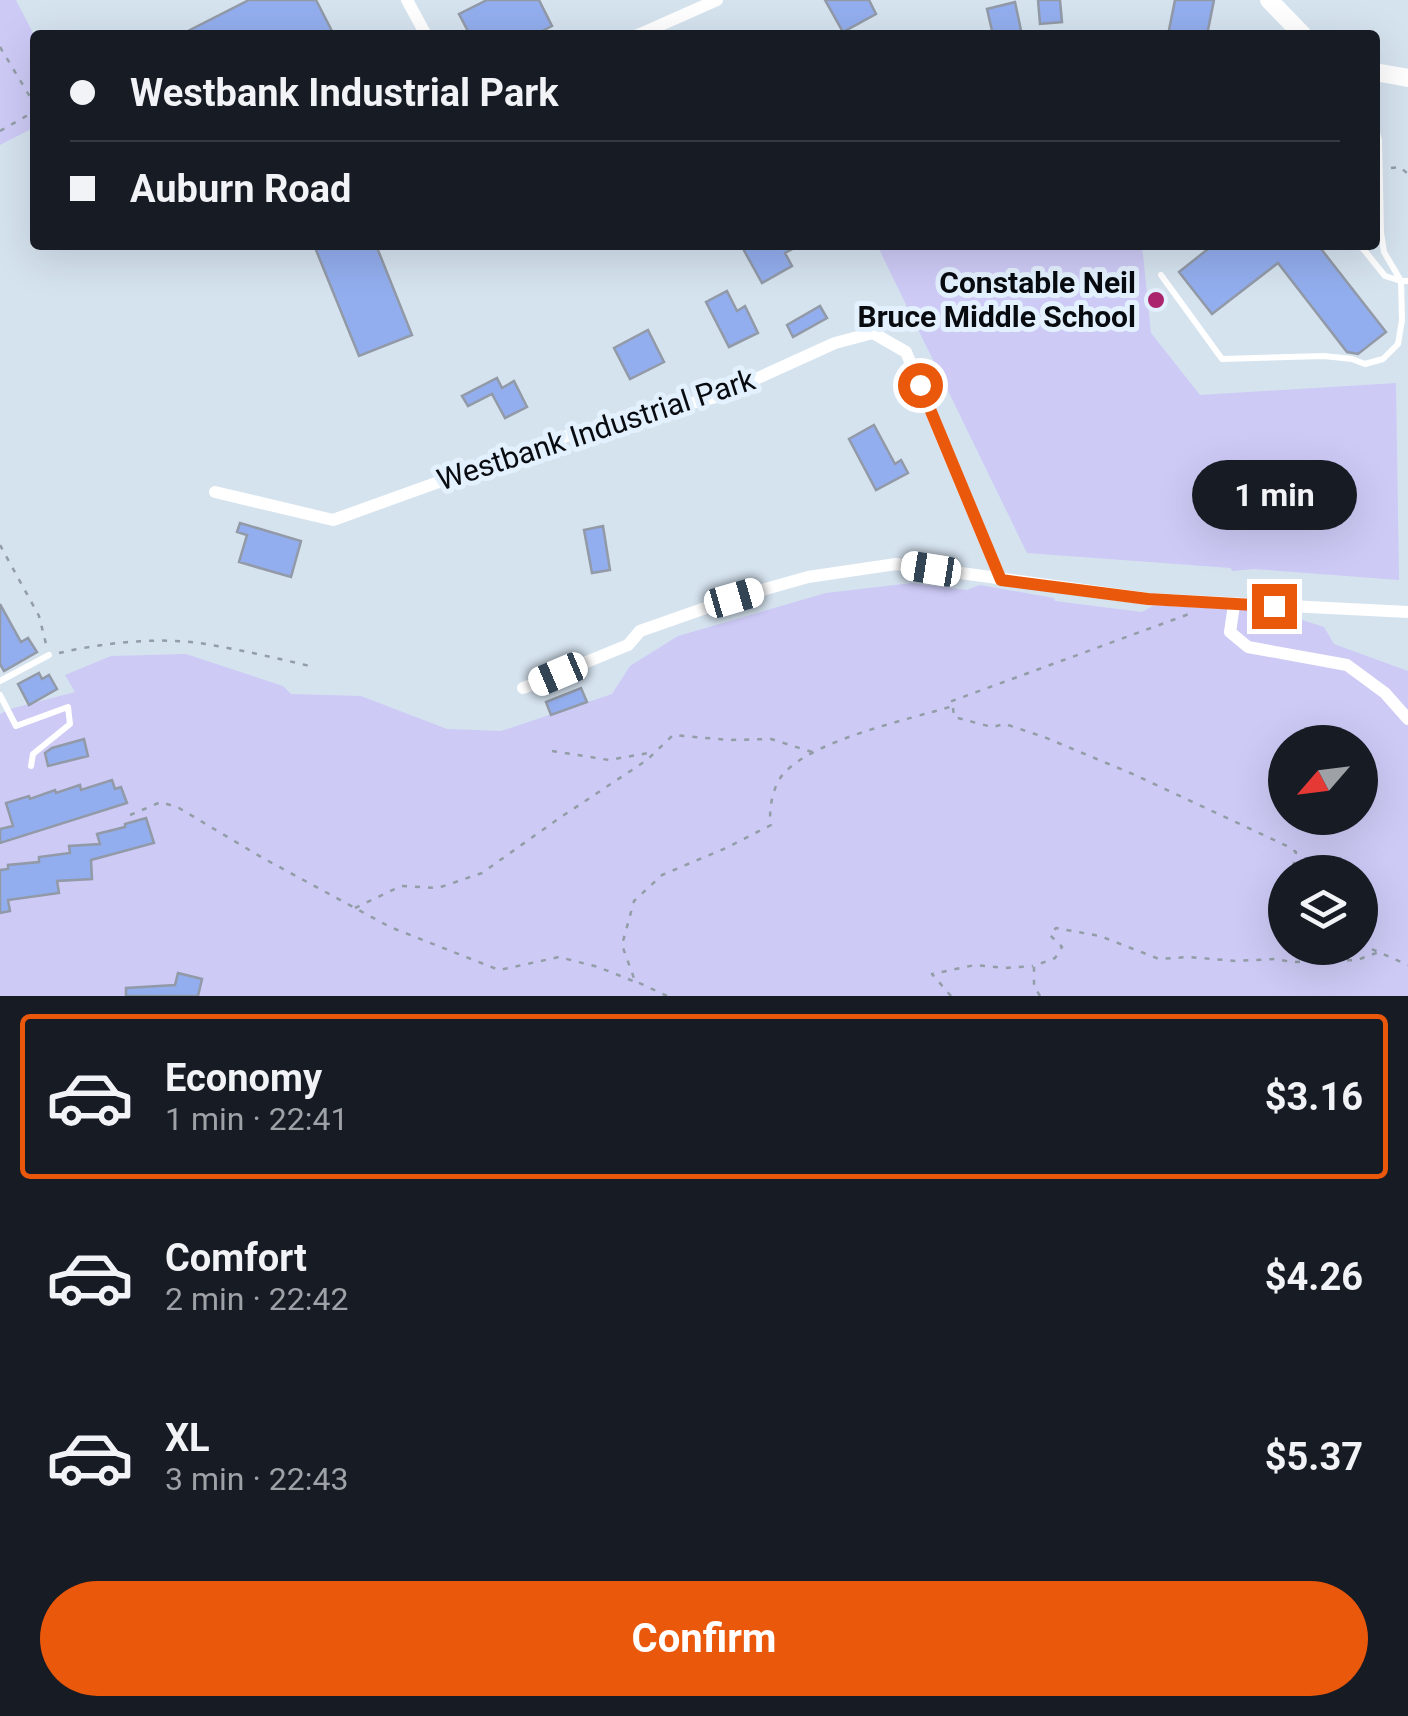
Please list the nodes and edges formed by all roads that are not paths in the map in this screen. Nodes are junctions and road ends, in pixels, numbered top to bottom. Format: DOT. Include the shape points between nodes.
graph roads {
  1 [pos="408,0"];
  2 [pos="716,0"];
  3 [pos="1269,0"];
  4 [pos="423,30"];
  5 [pos="649,30"];
  6 [pos="1298,30"];
  7 [pos="1408,70"];
  8 [pos="1382,74"];
  9 [pos="1408,78"];
  10 [pos="1380,229"];
  11 [pos="1364,250"];
  12 [pos="1160,275"];
  13 [pos="1405,281"];
  14 [pos="215,492"];
  15 [pos="1001,580"];
  16 [pos="1234,605"];
  17 [pos="1408,612"];
  18 [pos="49,655"];
  19 [pos="0,681"];
  20 [pos="523,688"];
  21 [pos="0,695"];
  22 [pos="1408,720"];
  23 [pos="31,766"];
  1 -- 4 [label="street"];
  2 -- 5 [label="street"];
  3 -- 6 [label="street"];
  7 -- 8 [label="street"];
  8 -- 9 [label="street"];
  10 -- 13 [label="lane" via="1384,252"];
  11 -- 13 [label="lane" via="1385,276"];
  12 -- 13 [label="lane" via="1222,360 1324,356 1365,364 1398,344"];
  14 -- 15 [label="street, Westbank Industrial Park" via="333,520 575,433 716,397 834,343 873,333 906,352"];
  15 -- 16 [label="street"];
  15 -- 20 [label="street" via="896,564 808,578 640,631 628,645"];
  16 -- 17 [label="street"];
  16 -- 22 [label="street" via="1230,632 1248,647 1347,666"];
  18 -- 19 [label="lane"];
  21 -- 23 [label="lane" via="16,726 68,707 70,724 33,754"];
}
